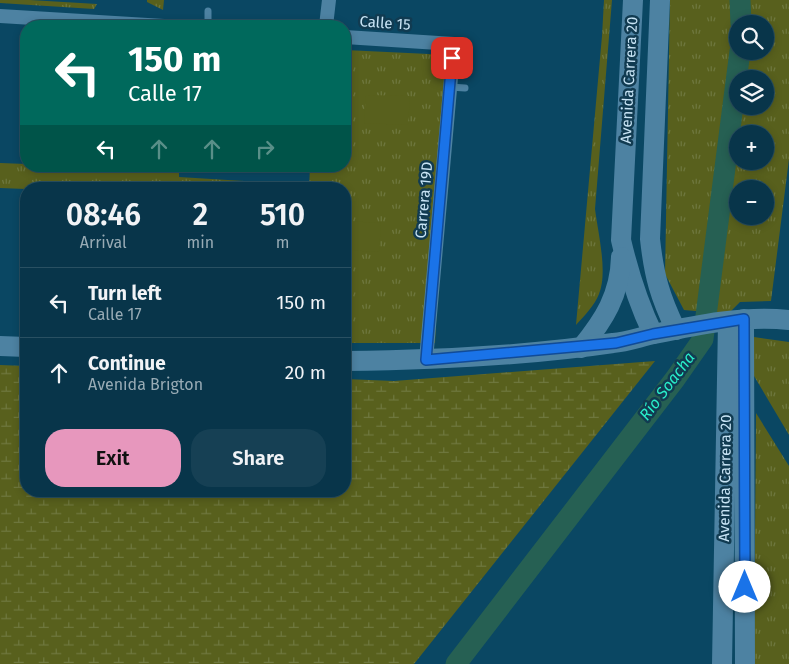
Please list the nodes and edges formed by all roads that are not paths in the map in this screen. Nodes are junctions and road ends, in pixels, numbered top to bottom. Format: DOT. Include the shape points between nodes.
graph roads {
  1 [pos="328,0"];
  2 [pos="633,0"];
  3 [pos="660,0"];
  4 [pos="208,11"];
  5 [pos="0,16"];
  6 [pos="66,20"];
  7 [pos="208,20"];
  8 [pos="326,20"];
  9 [pos="351,37"];
  10 [pos="454,44"];
  11 [pos="450,87"];
  12 [pos="465,88"];
  13 [pos="621,240"];
  14 [pos="789,320"];
  15 [pos="722,323"];
  16 [pos="676,330"];
  17 [pos="653,334"];
  18 [pos="0,346"];
  19 [pos="20,347"];
  20 [pos="580,348"];
  21 [pos="426,360"];
  22 [pos="351,361"];
  23 [pos="722,664"];
  24 [pos="745,664"];
  1 -- 8 [label="street"];
  2 -- 13 [label="street, Avenida Carrera 20"];
  3 -- 16 [label="street, Avenida Carrera 20" via="650,239 654,273"];
  4 -- 7 [label="lane"];
  5 -- 6 [label="street"];
  9 -- 10 [label="street, Calle 15" via="380,36"];
  10 -- 11 [label="street, Carrera 19D"];
  11 -- 12 [label="lane"];
  11 -- 21 [label="street, Carrera 19D"];
  13 -- 17 [label="street, Avenida Carrera 20" via="630,278"];
  13 -- 20 [label="street" via="621,270 614,299 600,325"];
  14 -- 15 [label="street"];
  15 -- 16 [label="street"];
  15 -- 23 [label="street, Avenida Carrera 20"];
  15 -- 24 [label="street, Avenida Carrera 20"];
  16 -- 17 [label="street"];
  17 -- 20 [label="street"];
  18 -- 19 [label="street"];
  20 -- 21 [label="street"];
  21 -- 22 [label="street"];
}
